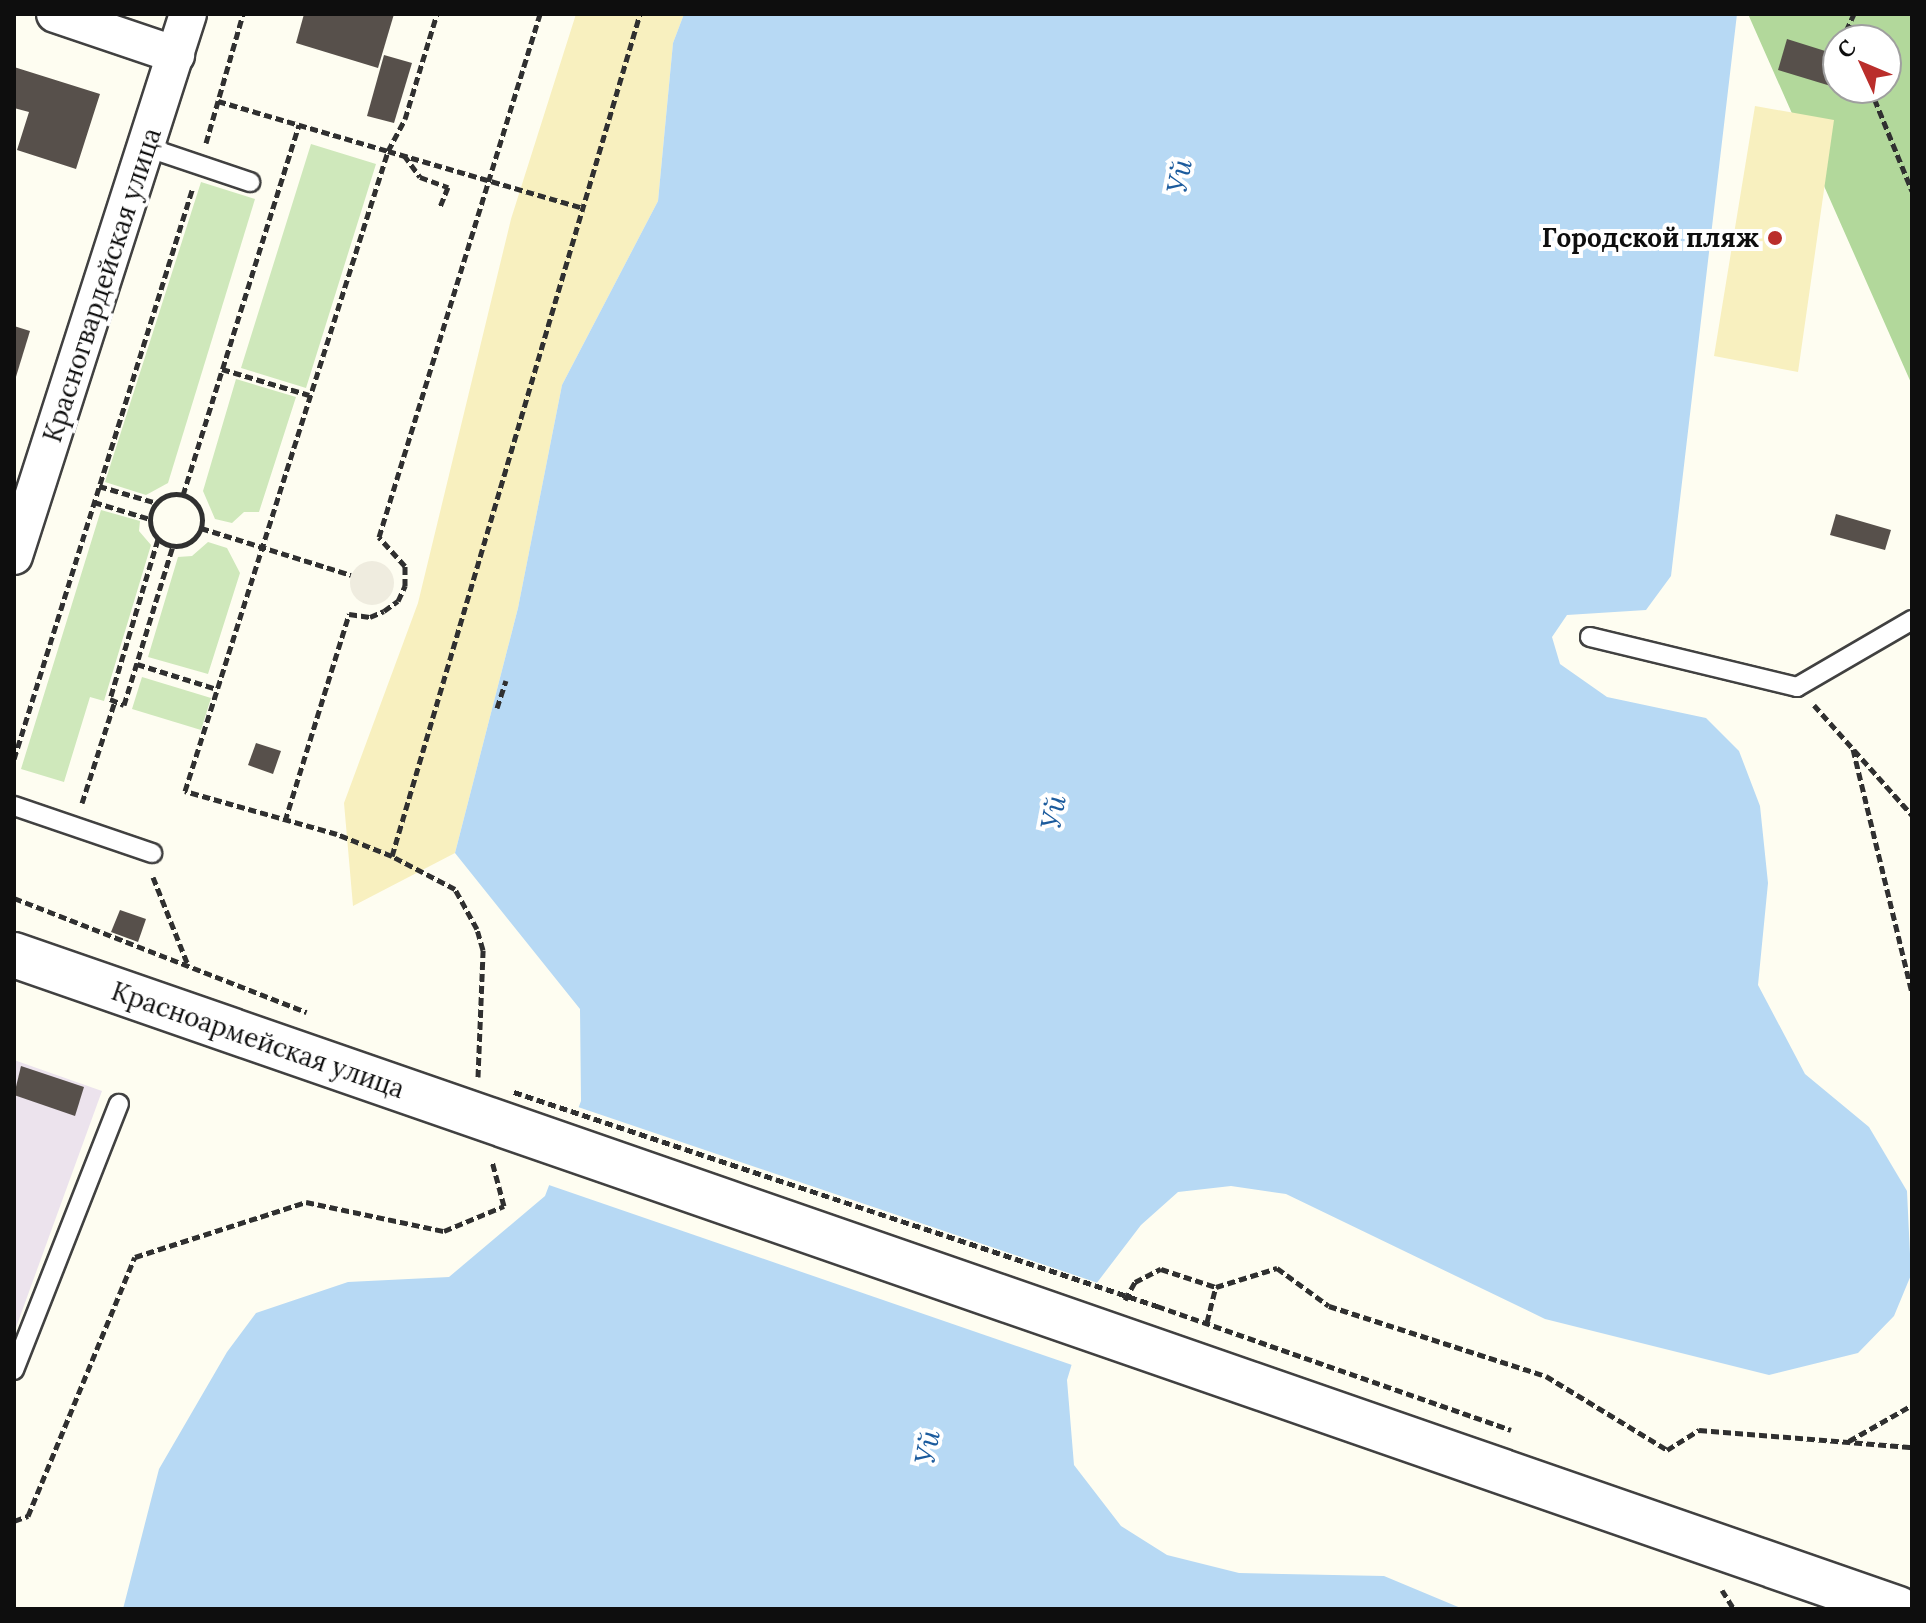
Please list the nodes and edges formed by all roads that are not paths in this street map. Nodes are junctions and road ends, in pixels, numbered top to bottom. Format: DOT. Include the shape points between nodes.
graph roads {
  1 [pos="55,14"];
  2 [pos="188,14"];
  3 [pos="176,55"];
  4 [pos="146,147"];
  5 [pos="250,182"];
  6 [pos="14,556"];
  7 [pos="1912,620"];
  8 [pos="1590,637"];
  9 [pos="14,806"];
  10 [pos="147,851"];
  11 [pos="14,955"];
  12 [pos="119,1104"];
  13 [pos="14,1370"];
  14 [pos="1898,1609"];
  1 -- 3 [label="street"];
  2 -- 3 [label="street, Красногвардейская улица"];
  3 -- 4 [label="street, Красногвардейская улица"];
  4 -- 5 [label="lane"];
  4 -- 6 [label="street, Красногвардейская улица"];
  7 -- 8 [label="lane" via="1797,687"];
  9 -- 10 [label="lane"];
  11 -- 14 [label="street, Красноармейская улица" via="1141,1319"];
  12 -- 13 [label="lane"];
}
